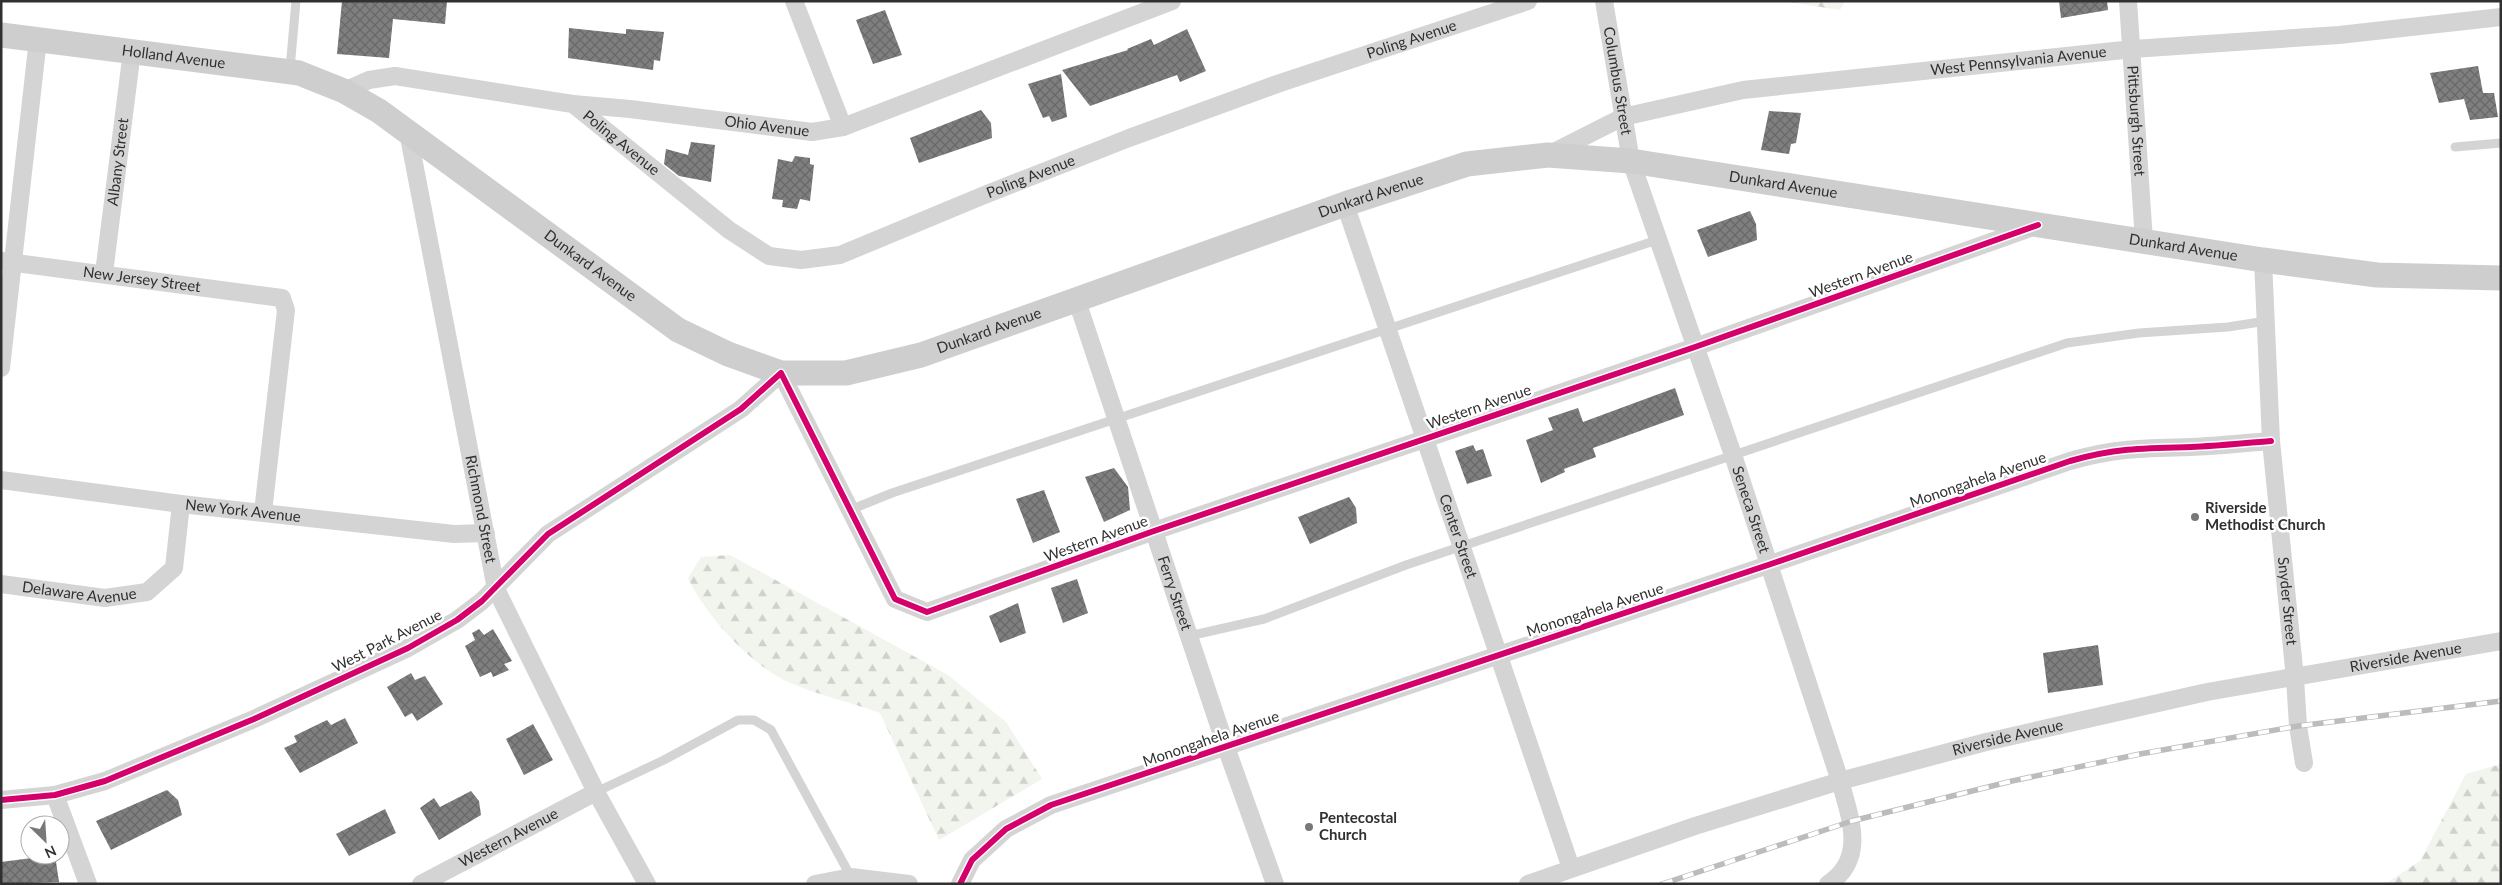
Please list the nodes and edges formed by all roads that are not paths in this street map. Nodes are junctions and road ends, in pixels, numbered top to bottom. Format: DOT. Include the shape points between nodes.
graph roads {
  1 [pos="296,1"];
  2 [pos="1172,1"];
  3 [pos="1528,1"];
  4 [pos="1604,1"];
  5 [pos="2128,1"];
  6 [pos="799,3"];
  7 [pos="2501,17"];
  8 [pos="1,35"];
  9 [pos="38,39"];
  10 [pos="2132,49"];
  11 [pos="132,50"];
  12 [pos="290,72"];
  13 [pos="344,90"];
  14 [pos="573,104"];
  15 [pos="1624,116"];
  16 [pos="843,127"];
  17 [pos="408,132"];
  18 [pos="2501,143"];
  19 [pos="2455,147"];
  20 [pos="1548,155"];
  21 [pos="1631,161"];
  22 [pos="1345,204"];
  23 [pos="2038,225"];
  24 [pos="1657,240"];
  25 [pos="2144,241"];
  26 [pos="2263,260"];
  27 [pos="7,262"];
  28 [pos="104,273"];
  29 [pos="2501,278"];
  30 [pos="1077,301"];
  31 [pos="2266,321"];
  32 [pos="1387,331"];
  33 [pos="1695,347"];
  34 [pos="1,368"];
  35 [pos="781,373"];
  36 [pos="1116,420"];
  37 [pos="1423,439"];
  38 [pos="2271,441"];
  39 [pos="1733,455"];
  40 [pos="1,480"];
  41 [pos="181,504"];
  42 [pos="850,510"];
  43 [pos="263,512"];
  44 [pos="1154,531"];
  45 [pos="486,533"];
  46 [pos="1462,548"];
  47 [pos="1768,565"];
  48 [pos="1,584"];
  49 [pos="496,589"];
  50 [pos="1189,636"];
  51 [pos="2501,642"];
  52 [pos="1500,655"];
  53 [pos="2295,678"];
  54 [pos="1226,747"];
  55 [pos="2304,763"];
  56 [pos="1840,781"];
  57 [pos="596,792"];
  58 [pos="55,795"];
  59 [pos="1,800"];
  60 [pos="1571,868"];
  61 [pos="851,877"];
  62 [pos="88,884"];
  63 [pos="421,884"];
  64 [pos="647,884"];
  65 [pos="815,884"];
  66 [pos="908,884"];
  67 [pos="960,884"];
  68 [pos="1275,884"];
  69 [pos="1528,884"];
  70 [pos="1828,884"];
  1 -- 12 [label="lane"];
  2 -- 16 [label="street, Ohio Avenue"];
  3 -- 14 [label="street, Poling Avenue" via="1280,83 1130,138 840,255 801,260 769,256 729,230"];
  4 -- 15 [label="street, Columbus Street"];
  5 -- 10 [label="street, Pittsburgh Street"];
  6 -- 16 [label="street"];
  7 -- 10 [label="street, West Pennsylvania Avenue" via="2339,35"];
  8 -- 9 [label="main road, Holland Avenue"];
  9 -- 11 [label="main road, Holland Avenue"];
  9 -- 27 [label="street" via="22,196"];
  10 -- 15 [label="street, West Pennsylvania Avenue" via="1743,90"];
  10 -- 25 [label="street, Pittsburgh Street"];
  11 -- 12 [label="main road, Holland Avenue"];
  11 -- 28 [label="street, Albany Street"];
  12 -- 13 [label="main road, Holland Avenue"];
  13 -- 14 [label="street, Ohio Avenue" via="370,80 395,76"];
  13 -- 17 [label="main road, Dunkard Avenue"];
  14 -- 16 [label="street, Ohio Avenue" via="812,132"];
  15 -- 20 [label="street, West Pennsylvania Avenue"];
  15 -- 21 [label="street, Columbus Street"];
  17 -- 35 [label="main road, Dunkard Avenue" via="678,330 728,354"];
  17 -- 45 [label="street, Richmond Street"];
  18 -- 19 [label="lane"];
  20 -- 21 [label="main road, Dunkard Avenue"];
  20 -- 22 [label="main road, Dunkard Avenue" via="1467,164"];
  21 -- 23 [label="main road, Dunkard Avenue"];
  21 -- 24 [label="street, Seneca Street"];
  22 -- 30 [label="main road, Dunkard Avenue"];
  22 -- 32 [label="street, Center Street"];
  23 -- 25 [label="main road, Dunkard Avenue"];
  23 -- 33 [label="street, Western Avenue"];
  24 -- 32 [label="lane"];
  24 -- 33 [label="street, Seneca Street"];
  25 -- 26 [label="main road, Dunkard Avenue"];
  26 -- 29 [label="main road, Dunkard Avenue" via="2377,276"];
  26 -- 31 [label="street, Snyder Street"];
  27 -- 28 [label="street, New Jersey Street"];
  27 -- 34 [label="street"];
  28 -- 43 [label="street, New Jersey Street" via="282,298 286,310"];
  30 -- 35 [label="main road, Dunkard Avenue" via="921,355 846,373"];
  30 -- 36 [label="street, Ferry Street"];
  31 -- 38 [label="street, Snyder Street"];
  31 -- 39 [label="lane" via="2067,343"];
  32 -- 36 [label="lane"];
  32 -- 37 [label="street, Center Street"];
  33 -- 37 [label="street, Western Avenue"];
  33 -- 39 [label="street, Seneca Street"];
  35 -- 42 [label="street"];
  35 -- 49 [label="street, West Park Avenue" via="741,409 548,534"];
  36 -- 42 [label="lane" via="892,493"];
  36 -- 44 [label="street, Ferry Street"];
  37 -- 44 [label="street, Western Avenue"];
  37 -- 46 [label="street, Center Street"];
  38 -- 47 [label="street, Monongahela Avenue" via="2105,451"];
  38 -- 53 [label="street, Snyder Street"];
  39 -- 46 [label="lane"];
  39 -- 47 [label="street, Seneca Street"];
  40 -- 41 [label="street, New York Avenue"];
  41 -- 43 [label="street, New York Avenue"];
  41 -- 48 [label="street, Delaware Avenue" via="174,568 148,592 105,598"];
  42 -- 44 [label="street, Western Avenue" via="895,599 927,612"];
  43 -- 45 [label="street, New York Avenue" via="454,534"];
  44 -- 50 [label="street, Ferry Street"];
  45 -- 49 [label="street, Richmond Street"];
  46 -- 50 [label="lane" via="1406,565 1264,618"];
  46 -- 52 [label="street, Center Street"];
  47 -- 52 [label="street, Monongahela Avenue"];
  47 -- 56 [label="street, Seneca Street"];
  49 -- 57 [label="street, Richmond Street"];
  49 -- 58 [label="street, West Park Avenue" via="458,620 408,648 156,760 105,781"];
  50 -- 54 [label="street, Ferry Street"];
  51 -- 53 [label="street, Riverside Avenue"];
  52 -- 54 [label="street, Monongahela Avenue"];
  52 -- 60 [label="street, Center Street"];
  53 -- 55 [label="street, Snyder Street"];
  53 -- 56 [label="street, Riverside Avenue" via="2113,712"];
  54 -- 67 [label="street, Monongahela Avenue" via="1051,805 1006,829 972,860"];
  54 -- 68 [label="street, Ferry Street"];
  56 -- 60 [label="street, Riverside Avenue"];
  56 -- 70 [label="street, Seneca Street" via="1854,840 1851,858 1837,878"];
  57 -- 61 [label="lane" via="738,720 754,720 771,730"];
  57 -- 63 [label="street, Western Avenue"];
  57 -- 64 [label="street, Richmond Street"];
  58 -- 59 [label="street, West Park Avenue"];
  58 -- 62 [label="street"];
  60 -- 69 [label="street, Riverside Avenue"];
  61 -- 65 [label="street"];
  61 -- 66 [label="street"];
}
